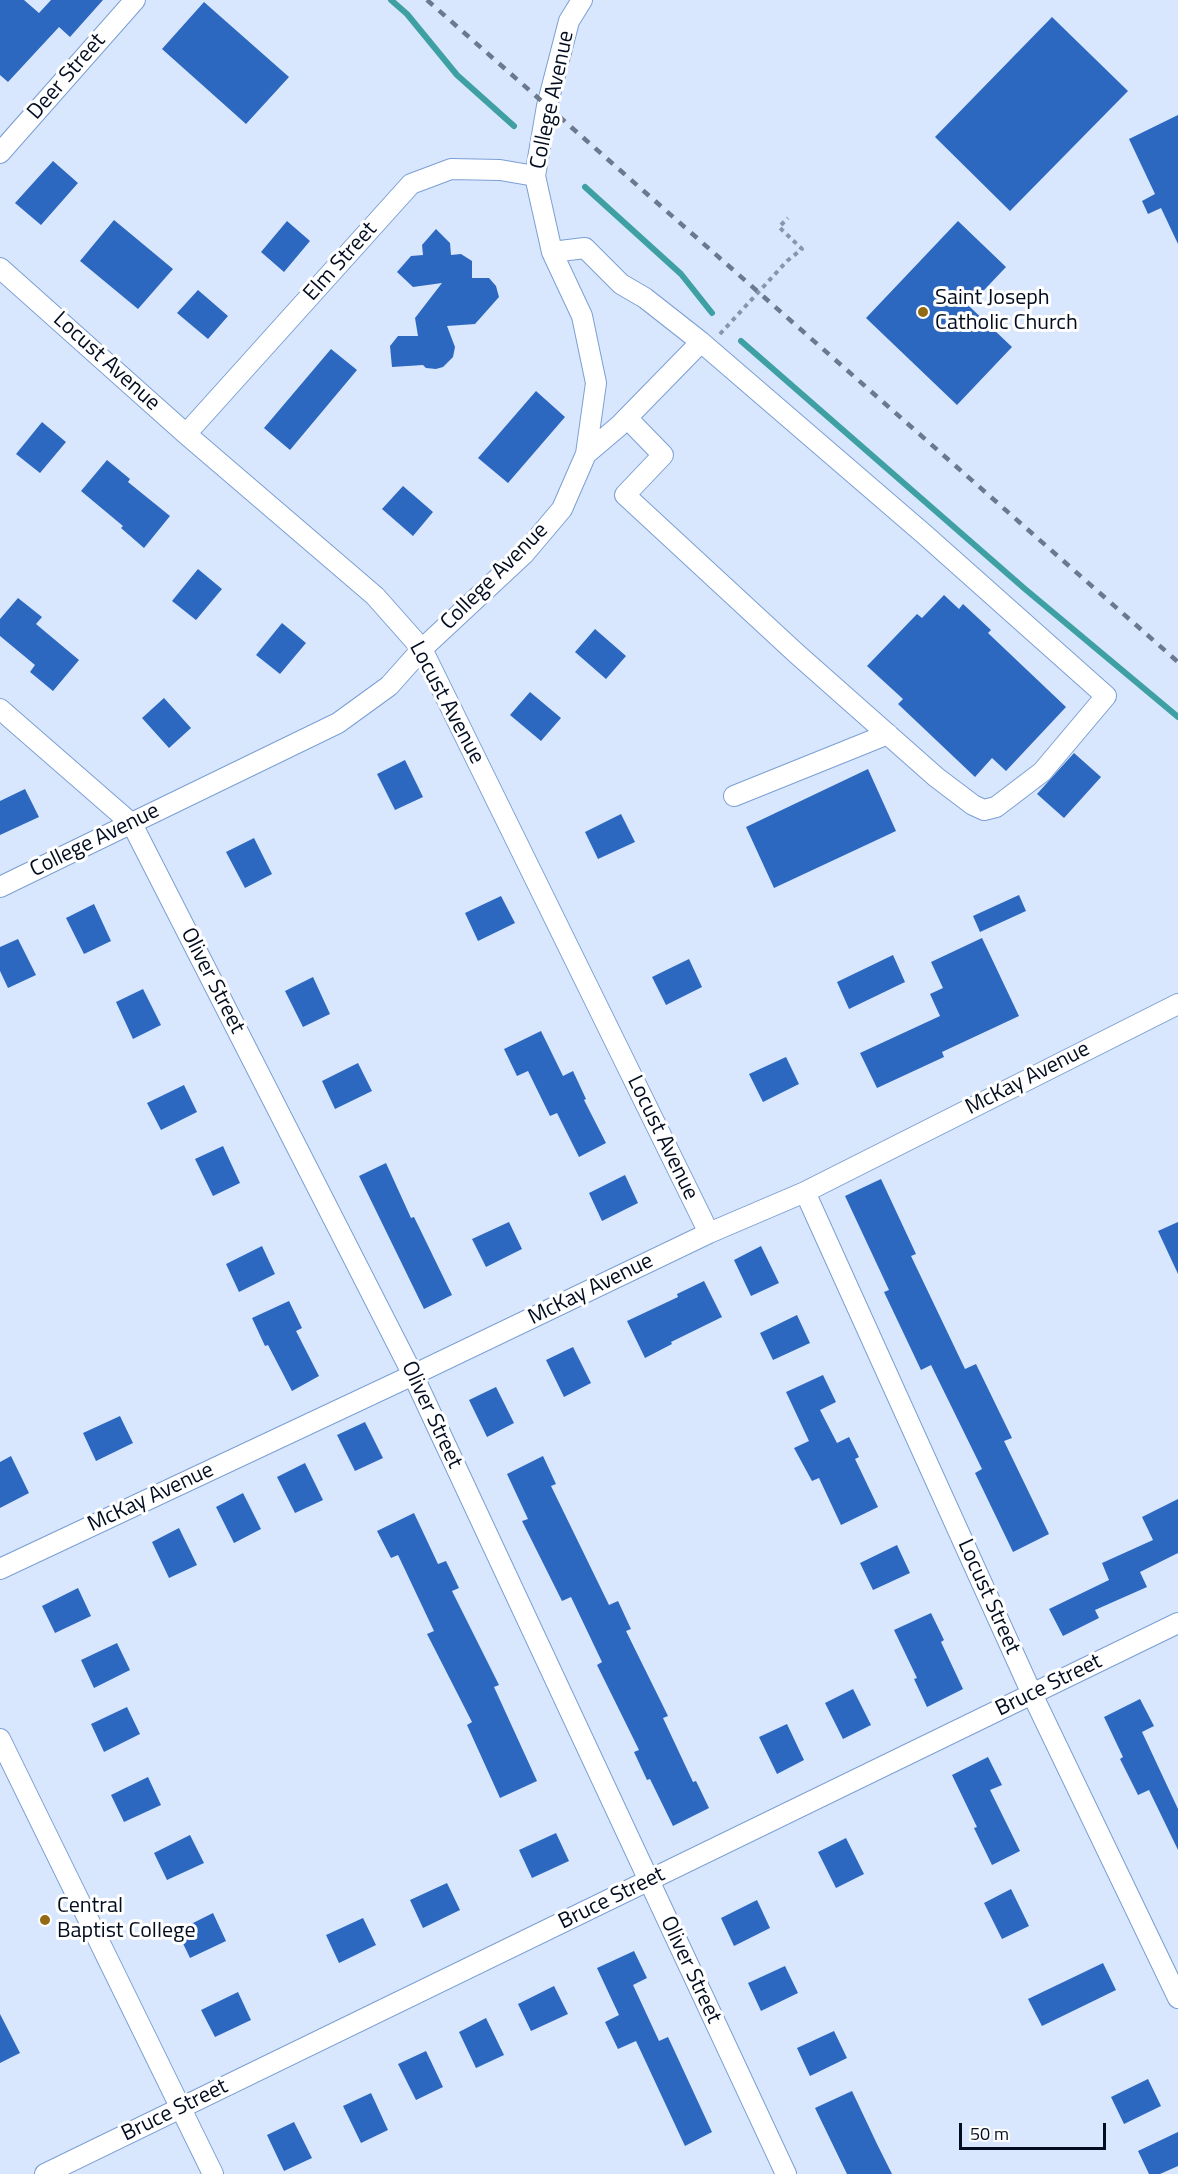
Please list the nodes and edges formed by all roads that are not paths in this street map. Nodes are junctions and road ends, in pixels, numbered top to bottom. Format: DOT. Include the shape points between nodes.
graph roads {
  1 [pos="135,0"];
  2 [pos="582,0"];
  3 [pos="0,153"];
  4 [pos="535,176"];
  5 [pos="552,252"];
  6 [pos="0,270"];
  7 [pos="704,345"];
  8 [pos="627,418"];
  9 [pos="186,434"];
  10 [pos="586,453"];
  11 [pos="422,649"];
  12 [pos="0,708"];
  13 [pos="888,734"];
  14 [pos="734,796"];
  15 [pos="132,824"];
  16 [pos="0,887"];
  17 [pos="1178,1004"];
  18 [pos="805,1192"];
  19 [pos="709,1233"];
  20 [pos="413,1376"];
  21 [pos="0,1569"];
  22 [pos="1178,1623"];
  23 [pos="1032,1694"];
  24 [pos="0,1739"];
  25 [pos="5,1760"];
  26 [pos="648,1881"];
  27 [pos="1178,1998"];
  28 [pos="181,2108"];
  29 [pos="45,2174"];
  30 [pos="213,2174"];
  31 [pos="786,2174"];
  1 -- 3 [label="street, Deer Street"];
  2 -- 4 [label="street, College Avenue" via="569,21 547,106"];
  4 -- 5 [label="street, College Avenue"];
  4 -- 9 [label="street, Elm Street" via="500,170 451,170 411,184"];
  5 -- 7 [label="street" via="585,248 621,284"];
  5 -- 10 [label="street, College Avenue" via="582,316 596,383"];
  6 -- 9 [label="street, Locust Avenue"];
  7 -- 8 [label="street"];
  7 -- 13 [label="street" via="1106,696 1042,772 996,807 984,810 936,777"];
  8 -- 10 [label="street"];
  8 -- 13 [label="street" via="663,455 625,495"];
  9 -- 11 [label="street, Locust Avenue" via="375,596"];
  10 -- 11 [label="street, College Avenue" via="562,508 547,527 524,554"];
  11 -- 15 [label="street, College Avenue" via="389,686 339,723"];
  11 -- 19 [label="street, Locust Avenue"];
  12 -- 15 [label="street, Oliver Street"];
  13 -- 14 [label="street"];
  15 -- 16 [label="street, College Avenue"];
  15 -- 20 [label="street, Oliver Street"];
  17 -- 18 [label="street, McKay Avenue"];
  18 -- 19 [label="street, McKay Avenue"];
  18 -- 23 [label="street, Locust Street"];
  19 -- 20 [label="street, McKay Avenue"];
  20 -- 21 [label="street, McKay Avenue"];
  20 -- 26 [label="street, Oliver Street"];
  22 -- 23 [label="street, Bruce Street"];
  23 -- 26 [label="street, Bruce Street"];
  23 -- 27 [label="street, Locust Street"];
  24 -- 25 [label="street"];
  25 -- 28 [label="street"];
  26 -- 28 [label="street, Bruce Street"];
  26 -- 31 [label="street, Oliver Street"];
  28 -- 29 [label="street, Bruce Street"];
  28 -- 30 [label="street"];
}
